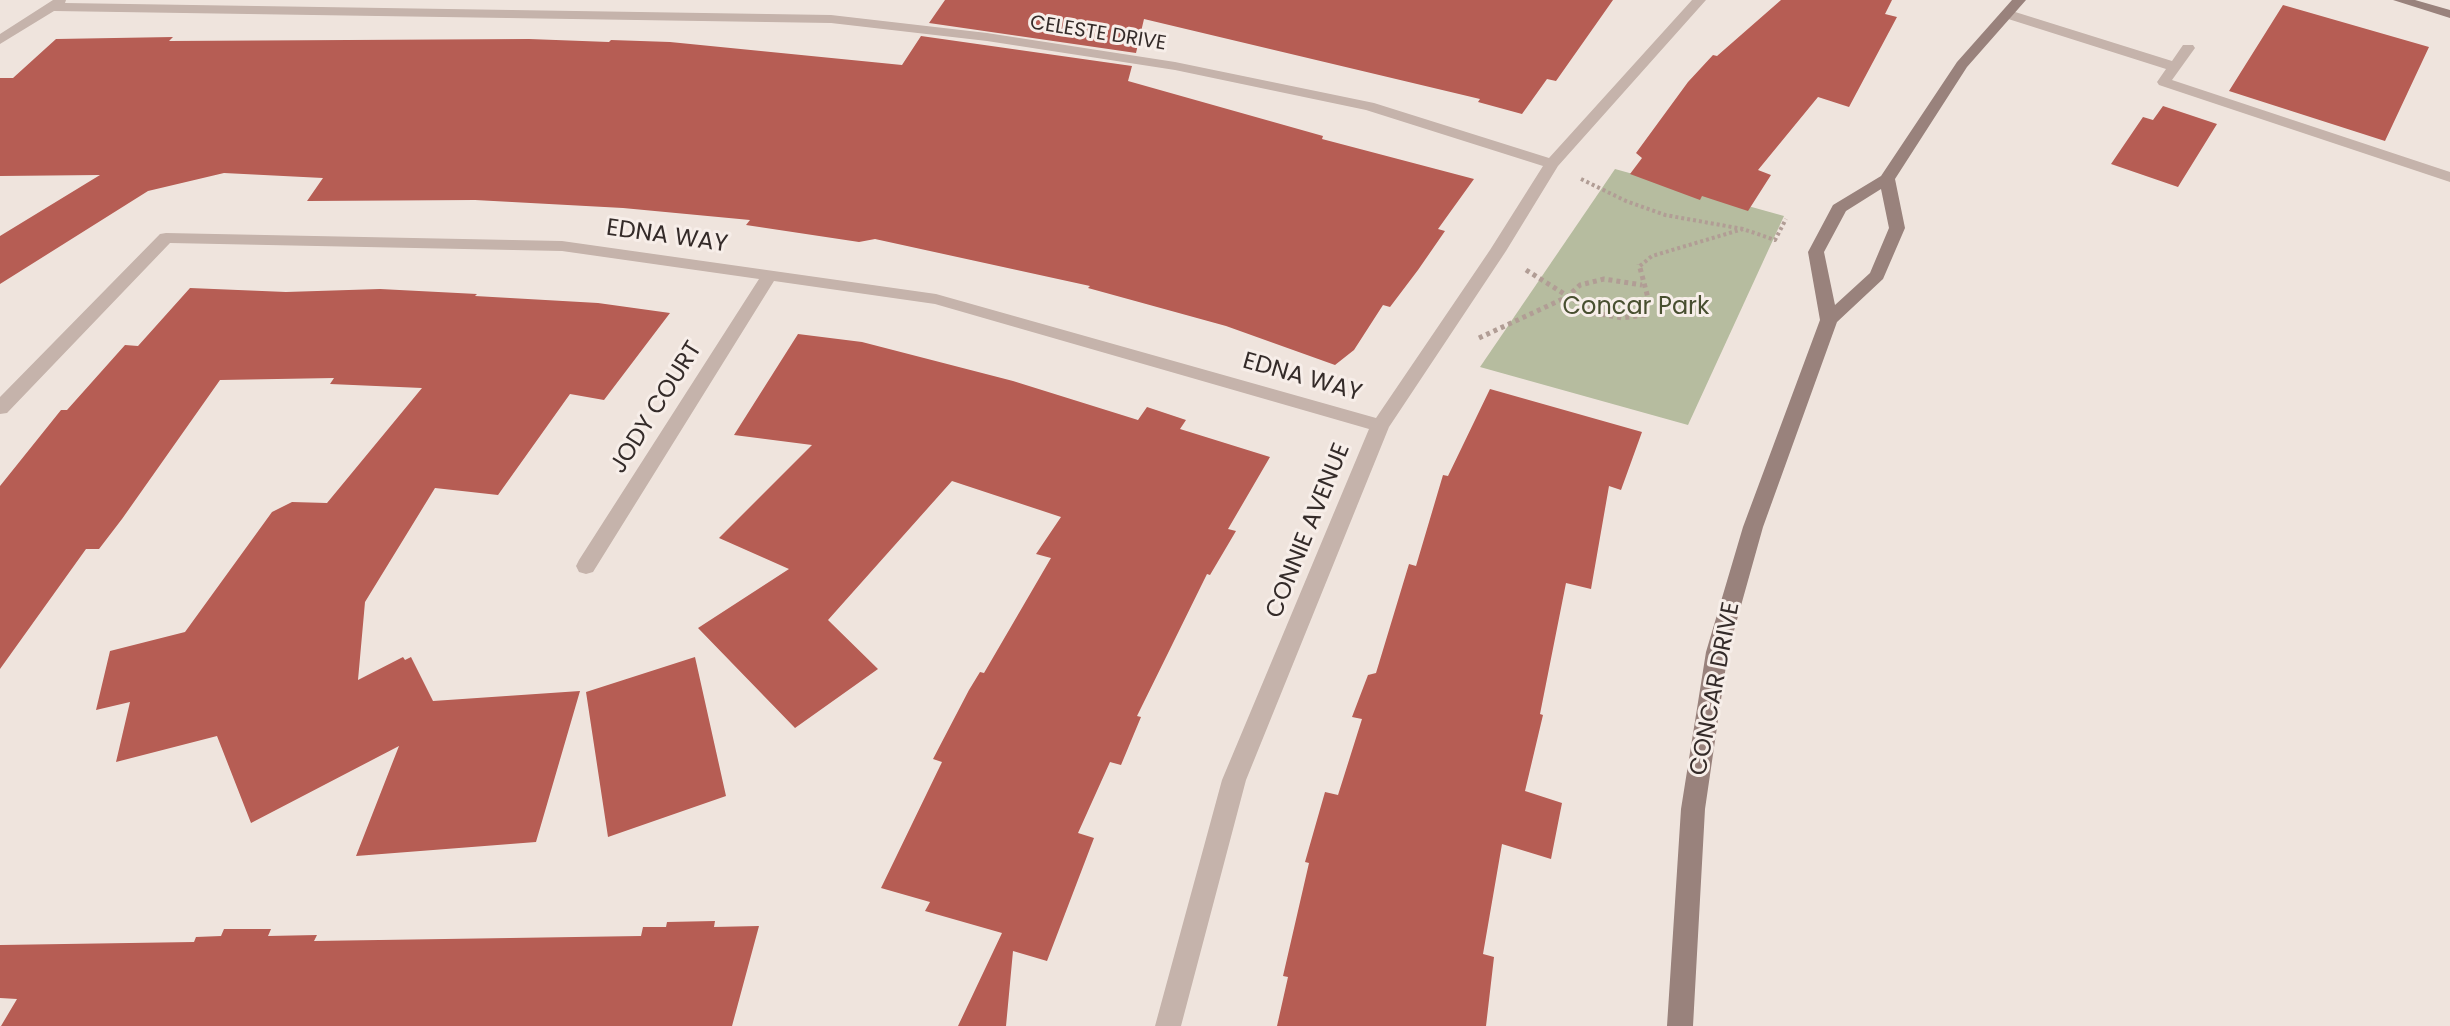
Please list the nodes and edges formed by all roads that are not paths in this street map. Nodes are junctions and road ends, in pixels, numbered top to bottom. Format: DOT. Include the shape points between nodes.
graph roads {
  1 [pos="1699,0"];
  2 [pos="2019,0"];
  3 [pos="2400,0"];
  4 [pos="56,3"];
  5 [pos="2007,14"];
  6 [pos="2450,14"];
  7 [pos="0,40"];
  8 [pos="2188,48"];
  9 [pos="2175,67"];
  10 [pos="1552,164"];
  11 [pos="2450,177"];
  12 [pos="1887,179"];
  13 [pos="769,276"];
  14 [pos="1829,320"];
  15 [pos="0,408"];
  16 [pos="1380,426"];
  17 [pos="586,566"];
  18 [pos="1168,1026"];
  19 [pos="1680,1026"];
  1 -- 10 [label="street, CONNIE AVENUE"];
  2 -- 5 [label="main road"];
  3 -- 6 [label="main road"];
  4 -- 7 [label="street"];
  4 -- 10 [label="street, CELESTE DRIVE" via="831,19 1175,66 1369,106"];
  5 -- 9 [label="street"];
  5 -- 12 [label="main road" via="1962,65"];
  8 -- 9 [label="street"];
  9 -- 11 [label="street" via="2164,82"];
  10 -- 16 [label="street, CONNIE AVENUE"];
  12 -- 14 [label="main road, CONCAR DRIVE" via="1897,228 1888,251 1877,275"];
  12 -- 14 [label="main road" via="1839,208 1816,252"];
  13 -- 15 [label="street, EDNA WAY" via="562,246 166,238"];
  13 -- 16 [label="street, EDNA WAY" via="936,299"];
  13 -- 17 [label="street, JODY COURT"];
  14 -- 19 [label="main road, CONCAR DRIVE" via="1753,527 1717,652 1693,809"];
  16 -- 18 [label="street, CONNIE AVENUE" via="1234,780"];
}
